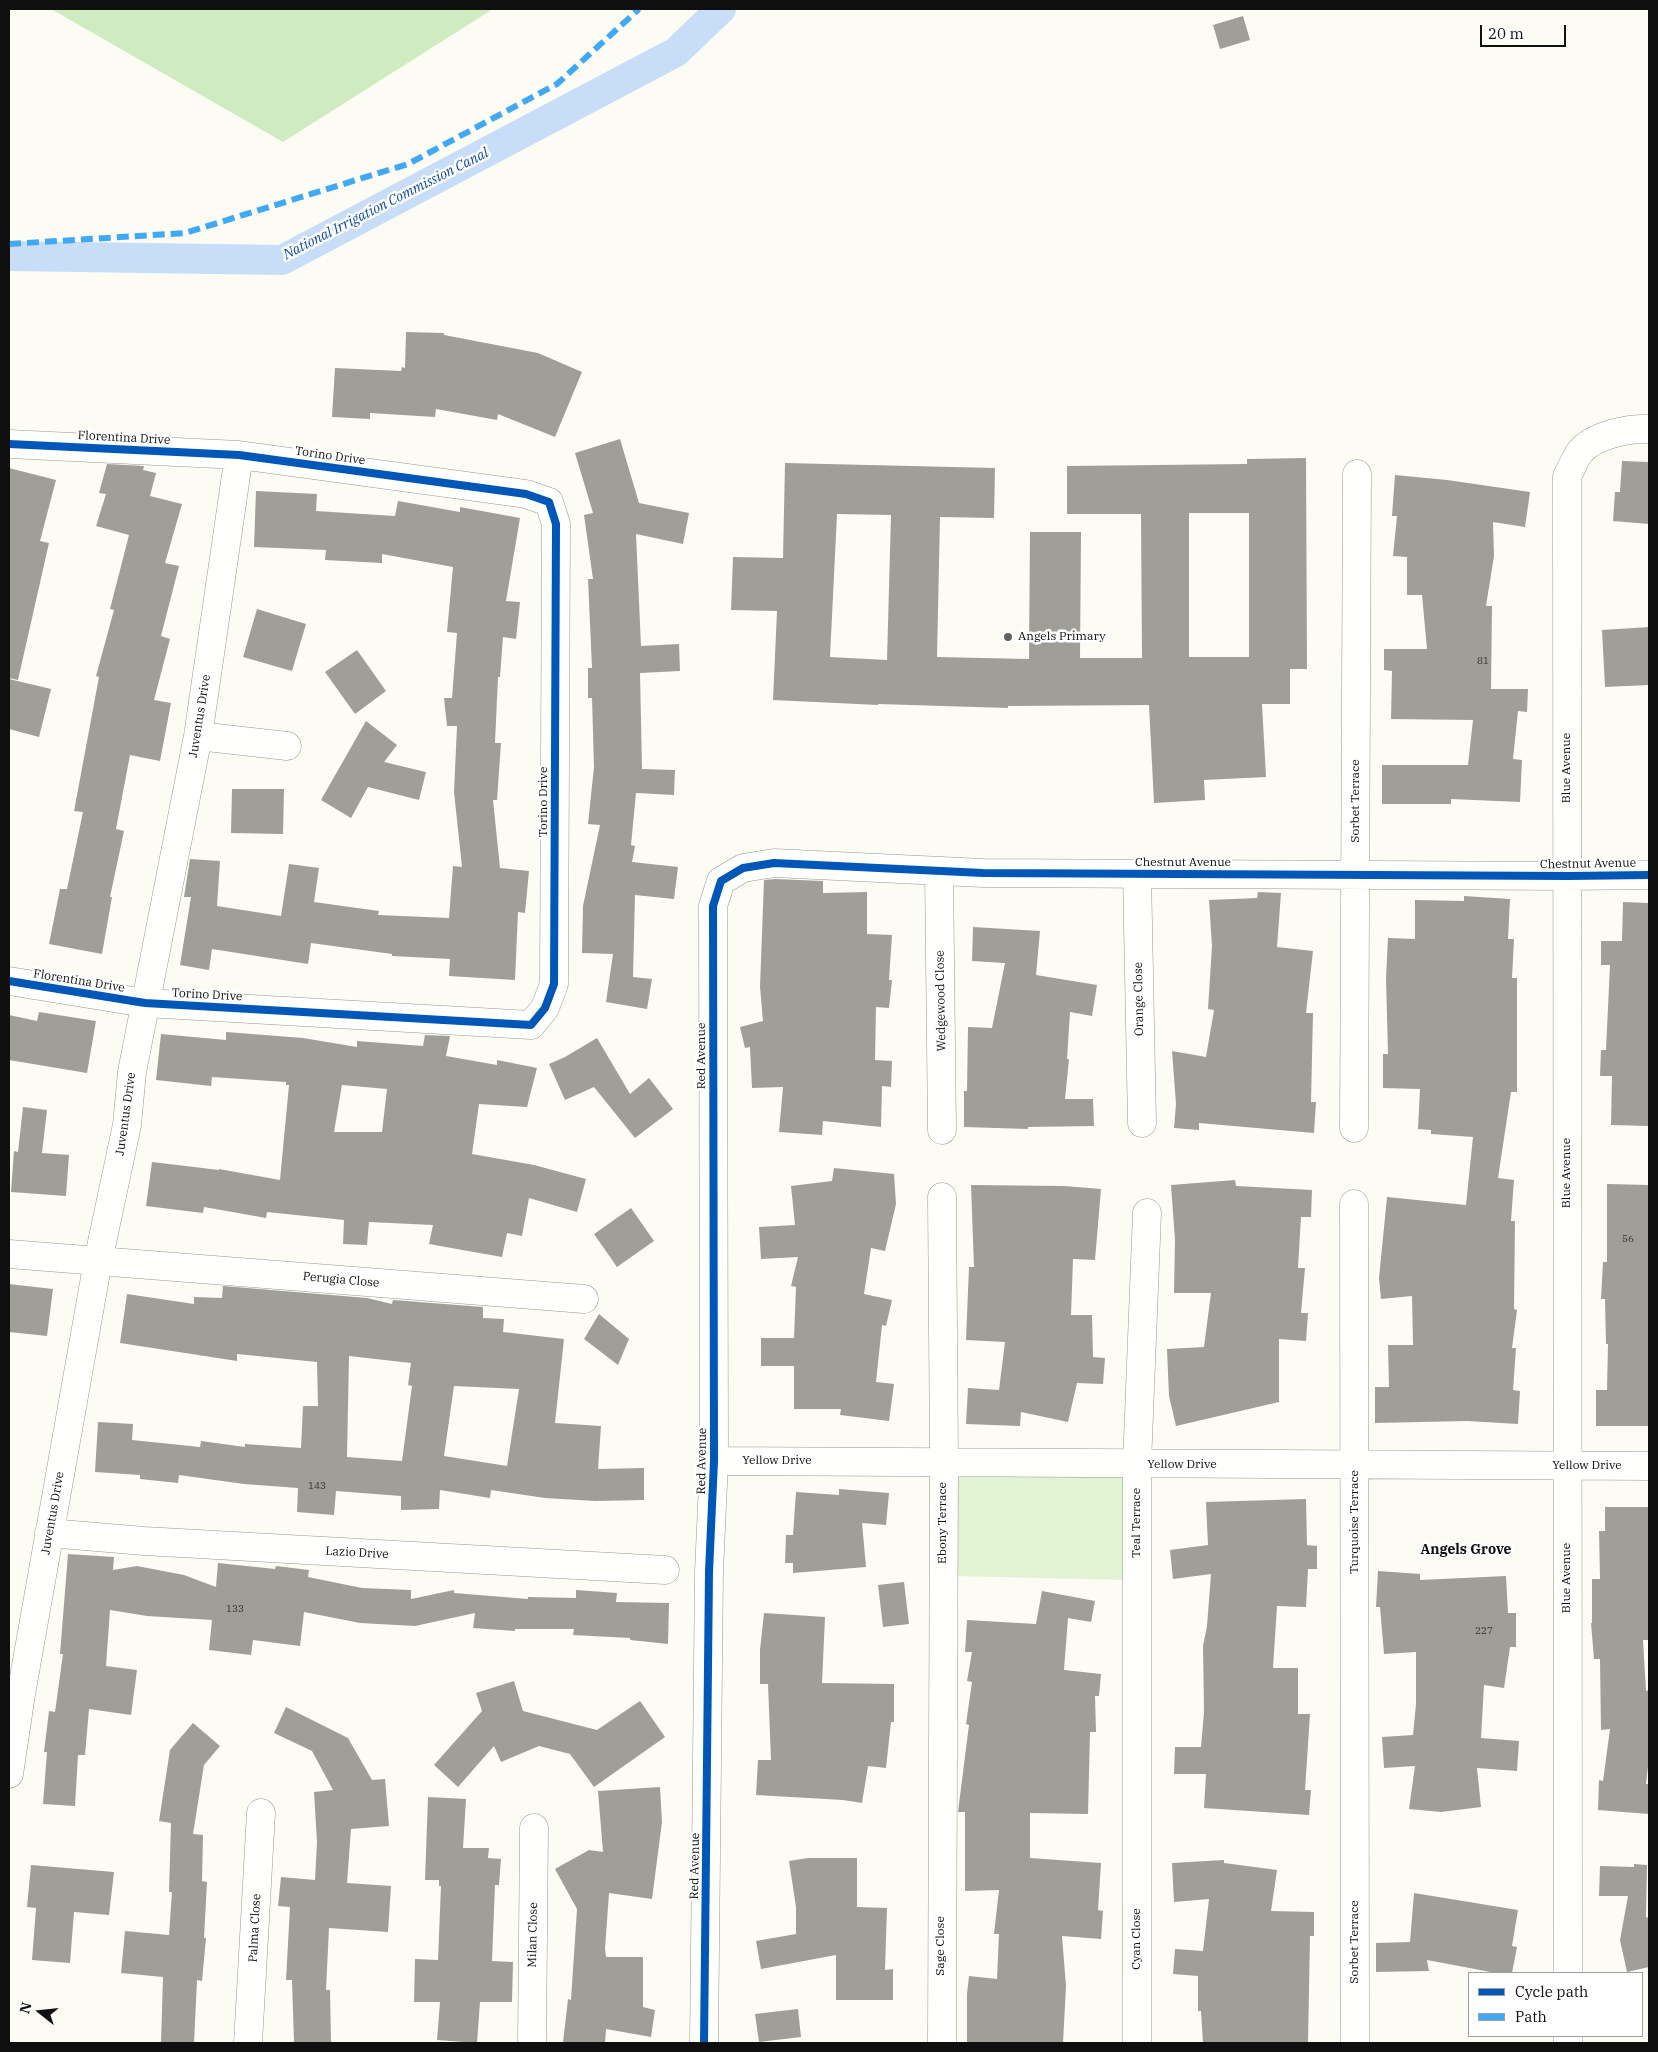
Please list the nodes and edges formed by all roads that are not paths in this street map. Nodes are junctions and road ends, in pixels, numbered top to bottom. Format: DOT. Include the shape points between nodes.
graph roads {
  1 [pos="1649,430"];
  2 [pos="9,444"];
  3 [pos="239,455"];
  4 [pos="1356,474"];
  5 [pos="198,736"];
  6 [pos="287,746"];
  7 [pos="940,872"];
  8 [pos="1137,874"];
  9 [pos="1356,875"];
  10 [pos="1649,875"];
  11 [pos="1568,876"];
  12 [pos="721,881"];
  13 [pos="9,981"];
  14 [pos="146,1003"];
  15 [pos="1142,1123"];
  16 [pos="1354,1128"];
  17 [pos="942,1130"];
  18 [pos="942,1198"];
  19 [pos="1354,1204"];
  20 [pos="1147,1212"];
  21 [pos="9,1254"];
  22 [pos="98,1261"];
  23 [pos="584,1299"];
  24 [pos="944,1461"];
  25 [pos="714,1462"];
  26 [pos="1137,1464"];
  27 [pos="1355,1465"];
  28 [pos="1567,1466"];
  29 [pos="1649,1466"];
  30 [pos="49,1534"];
  31 [pos="665,1570"];
  32 [pos="9,1774"];
  33 [pos="261,1813"];
  34 [pos="534,1828"];
  35 [pos="1137,1834"];
  36 [pos="1355,1840"];
  37 [pos="941,1848"];
  38 [pos="1568,1972"];
  39 [pos="248,2043"];
  40 [pos="532,2043"];
  41 [pos="704,2043"];
  42 [pos="942,2043"];
  43 [pos="1138,2043"];
  44 [pos="1355,2043"];
  1 -- 11 [label="street, Blue Avenue" via="1603,435 1581,451 1568,476"];
  2 -- 3 [label="street, Florentina Drive"];
  3 -- 5 [label="street, Juventus Drive"];
  3 -- 14 [label="street, Torino Drive" via="526,494 549,502 556,524 554,984 545,1008 531,1026"];
  4 -- 9 [label="street, Sorbet Terrace"];
  5 -- 6 [label="street"];
  5 -- 14 [label="street, Juventus Drive"];
  7 -- 8 [label="street, Chestnut Avenue"];
  7 -- 12 [label="street, Chestnut Avenue" via="774,864 743,868"];
  7 -- 17 [label="street, Wedgewood Close"];
  8 -- 9 [label="street, Chestnut Avenue"];
  8 -- 15 [label="street, Orange Close"];
  9 -- 11 [label="street, Chestnut Avenue"];
  9 -- 16 [label="street, Sorbet Terrace"];
  10 -- 11 [label="street, Chestnut Avenue"];
  11 -- 28 [label="street, Blue Avenue"];
  12 -- 25 [label="street, Red Avenue" via="713,906"];
  13 -- 14 [label="street, Florentina Drive"];
  14 -- 22 [label="street, Juventus Drive" via="132,1072 127,1125"];
  18 -- 24 [label="street, Ebony Terrace"];
  19 -- 27 [label="street, Turquoise Terrace"];
  20 -- 26 [label="street, Teal Terrace"];
  21 -- 22 [label="street, Perugia Close"];
  22 -- 23 [label="street, Perugia Close"];
  22 -- 30 [label="street, Juventus Drive"];
  24 -- 25 [label="street, Yellow Drive"];
  24 -- 26 [label="street, Yellow Drive"];
  24 -- 37 [label="street, Ebony Terrace"];
  25 -- 41 [label="street, Red Avenue" via="709,1572"];
  26 -- 27 [label="street, Yellow Drive"];
  26 -- 35 [label="street, Teal Terrace"];
  27 -- 28 [label="street, Yellow Drive"];
  27 -- 36 [label="street, Turquoise Terrace"];
  28 -- 29 [label="street, Yellow Drive"];
  28 -- 38 [label="street, Blue Avenue"];
  30 -- 31 [label="street, Lazio Drive"];
  30 -- 32 [label="street, Juventus Drive"];
  33 -- 39 [label="street, Palma Close"];
  34 -- 40 [label="street, Milan Close"];
  35 -- 43 [label="street, Cyan Close"];
  36 -- 44 [label="street, Sorbet Terrace"];
  37 -- 42 [label="street, Sage Close"];
}
